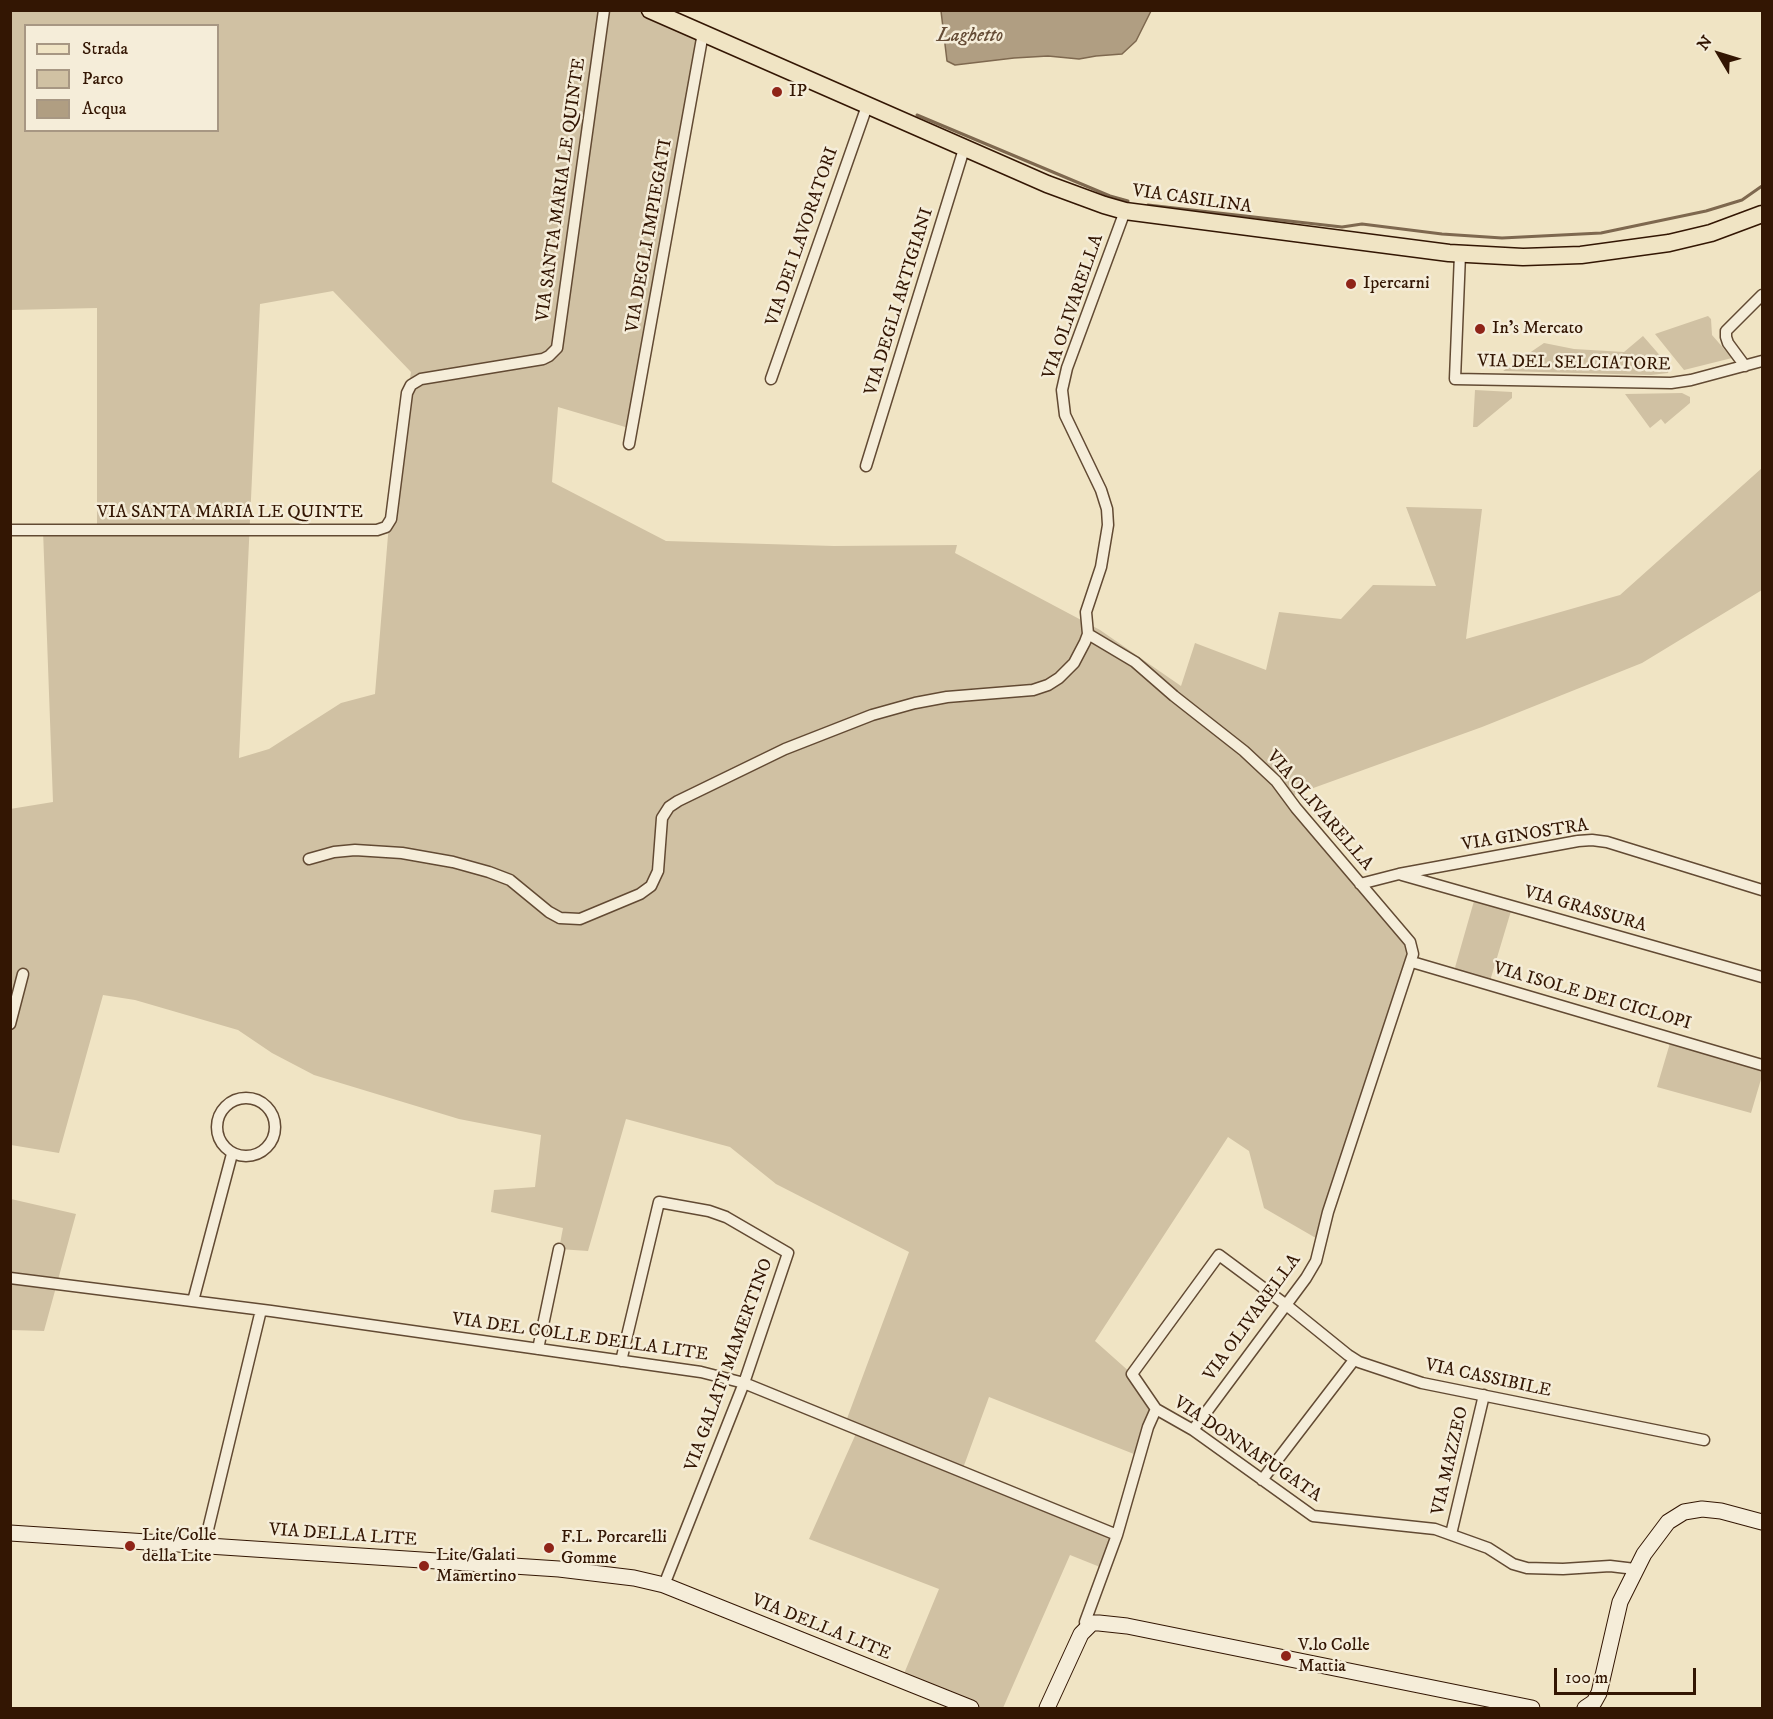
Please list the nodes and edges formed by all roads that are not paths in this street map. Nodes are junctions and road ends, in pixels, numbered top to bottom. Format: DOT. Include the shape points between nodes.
graph roads {
  1 [pos="604,10"];
  2 [pos="650,10"];
  3 [pos="703,33"];
  4 [pos="867,106"];
  5 [pos="964,149"];
  6 [pos="1125,211"];
  7 [pos="1761,214"];
  8 [pos="1460,254"];
  9 [pos="1762,295"];
  10 [pos="1762,361"];
  11 [pos="1745,366"];
  12 [pos="771,379"];
  13 [pos="629,444"];
  14 [pos="867,466"];
  15 [pos="10,530"];
  16 [pos="1088,634"];
  17 [pos="309,859"];
  18 [pos="1399,874"];
  19 [pos="1360,884"];
  20 [pos="1762,890"];
  21 [pos="1412,962"];
  22 [pos="23,974"];
  23 [pos="1762,977"];
  24 [pos="10,1024"];
  25 [pos="1762,1065"];
  26 [pos="232,1154"];
  27 [pos="559,1249"];
  28 [pos="10,1278"];
  29 [pos="193,1301"];
  30 [pos="1285,1304"];
  31 [pos="261,1310"];
  32 [pos="538,1349"];
  33 [pos="1354,1360"];
  34 [pos="621,1361"];
  35 [pos="744,1383"];
  36 [pos="1484,1395"];
  37 [pos="1156,1409"];
  38 [pos="1192,1430"];
  39 [pos="1704,1440"];
  40 [pos="1262,1480"];
  41 [pos="1762,1522"];
  42 [pos="10,1533"];
  43 [pos="1451,1534"];
  44 [pos="1118,1535"];
  45 [pos="204,1546"];
  46 [pos="1635,1569"];
  47 [pos="664,1585"];
  48 [pos="1086,1628"];
  49 [pos="971,1708"];
  50 [pos="1047,1708"];
  51 [pos="1532,1708"];
  52 [pos="1587,1708"];
  1 -- 15 [label="street, VIA SANTA MARIA LE QUINTE" via="557,348 543,358 421,379 411,385 391,519 386,527"];
  2 -- 3 [label="main road, VIA CASILINA"];
  3 -- 4 [label="main road, VIA CASILINA"];
  3 -- 13 [label="street, VIA DEGLI IMPIEGATI"];
  4 -- 5 [label="main road, VIA CASILINA"];
  4 -- 12 [label="street, VIA DEI LAVORATORI"];
  5 -- 6 [label="main road, VIA CASILINA" via="1066,192"];
  5 -- 14 [label="street, VIA DEGLI ARTIGIANI"];
  6 -- 8 [label="main road, VIA CASILINA"];
  6 -- 16 [label="street, VIA OLIVARELLA" via="1062,390 1065,415 1101,490 1108,517 1103,560 1086,612"];
  7 -- 8 [label="main road, VIA CASILINA" via="1689,239 1599,253 1537,257"];
  8 -- 11 [label="street, VIA DEL SELCIATORE" via="1455,380 1671,383"];
  9 -- 11 [label="street" via="1726,331 1728,343"];
  10 -- 11 [label="street, VIA DEL SELCIATORE"];
  16 -- 17 [label="street" via="1069,669 1045,687 941,698 872,715 785,749 674,803 662,818 658,871 651,886 583,918 560,918 510,880 453,862 372,851 339,851"];
  16 -- 19 [label="street, VIA OLIVARELLA" via="1135,662 1244,751 1276,781"];
  18 -- 19 [label="street, VIA GINOSTRA"];
  18 -- 20 [label="street, VIA GINOSTRA" via="1592,840"];
  18 -- 23 [label="street, VIA GRASSURA"];
  19 -- 21 [label="street, VIA OLIVARELLA" via="1410,942"];
  21 -- 25 [label="street, VIA ISOLE DEI CICLOPI"];
  21 -- 30 [label="street, VIA OLIVARELLA" via="1328,1212 1316,1261"];
  22 -- 24 [label="street"];
  26 -- 26 [label="street" via="217,1133 219,1115 231,1102 257,1100 275,1121 273,1140 260,1154"];
  26 -- 29 [label="street"];
  27 -- 32 [label="street"];
  28 -- 29 [label="street, VIA DEL COLLE DELLA LITE"];
  29 -- 31 [label="street, VIA DEL COLLE DELLA LITE"];
  30 -- 33 [label="street, VIA CASSIBILE"];
  30 -- 37 [label="street, VIA CASSIBILE" via="1219,1255 1132,1374"];
  30 -- 38 [label="street, VIA OLIVARELLA"];
  31 -- 32 [label="street, VIA DEL COLLE DELLA LITE"];
  31 -- 45 [label="street"];
  32 -- 34 [label="street, VIA DEL COLLE DELLA LITE"];
  33 -- 36 [label="street, VIA CASSIBILE" via="1422,1383"];
  33 -- 40 [label="street"];
  34 -- 35 [label="street, VIA DEL COLLE DELLA LITE" via="701,1372"];
  34 -- 35 [label="street, VIA GALATI MAMERTINO" via="659,1202 726,1217 788,1253"];
  35 -- 44 [label="street, VIA DEL COLLE DELLA LITE"];
  35 -- 47 [label="street, VIA GALATI MAMERTINO"];
  36 -- 39 [label="street, VIA CASSIBILE"];
  36 -- 43 [label="street, VIA MAZZEO"];
  37 -- 38 [label="street, VIA DONNAFUGATA"];
  37 -- 44 [label="street"];
  38 -- 40 [label="street, VIA DONNAFUGATA"];
  40 -- 43 [label="street, VIA DONNAFUGATA" via="1312,1516"];
  41 -- 46 [label="street" via="1709,1509 1684,1512 1664,1525"];
  42 -- 45 [label="street, VIA DELLA LITE"];
  43 -- 46 [label="street, VIA DONNAFUGATA" via="1527,1568"];
  44 -- 48 [label="street"];
  45 -- 47 [label="street, VIA DELLA LITE" via="559,1569"];
  46 -- 52 [label="street" via="1616,1614 1599,1693"];
  47 -- 49 [label="street, VIA DELLA LITE"];
  48 -- 50 [label="street"];
  48 -- 51 [label="street" via="1092,1623 1127,1626"];
}
